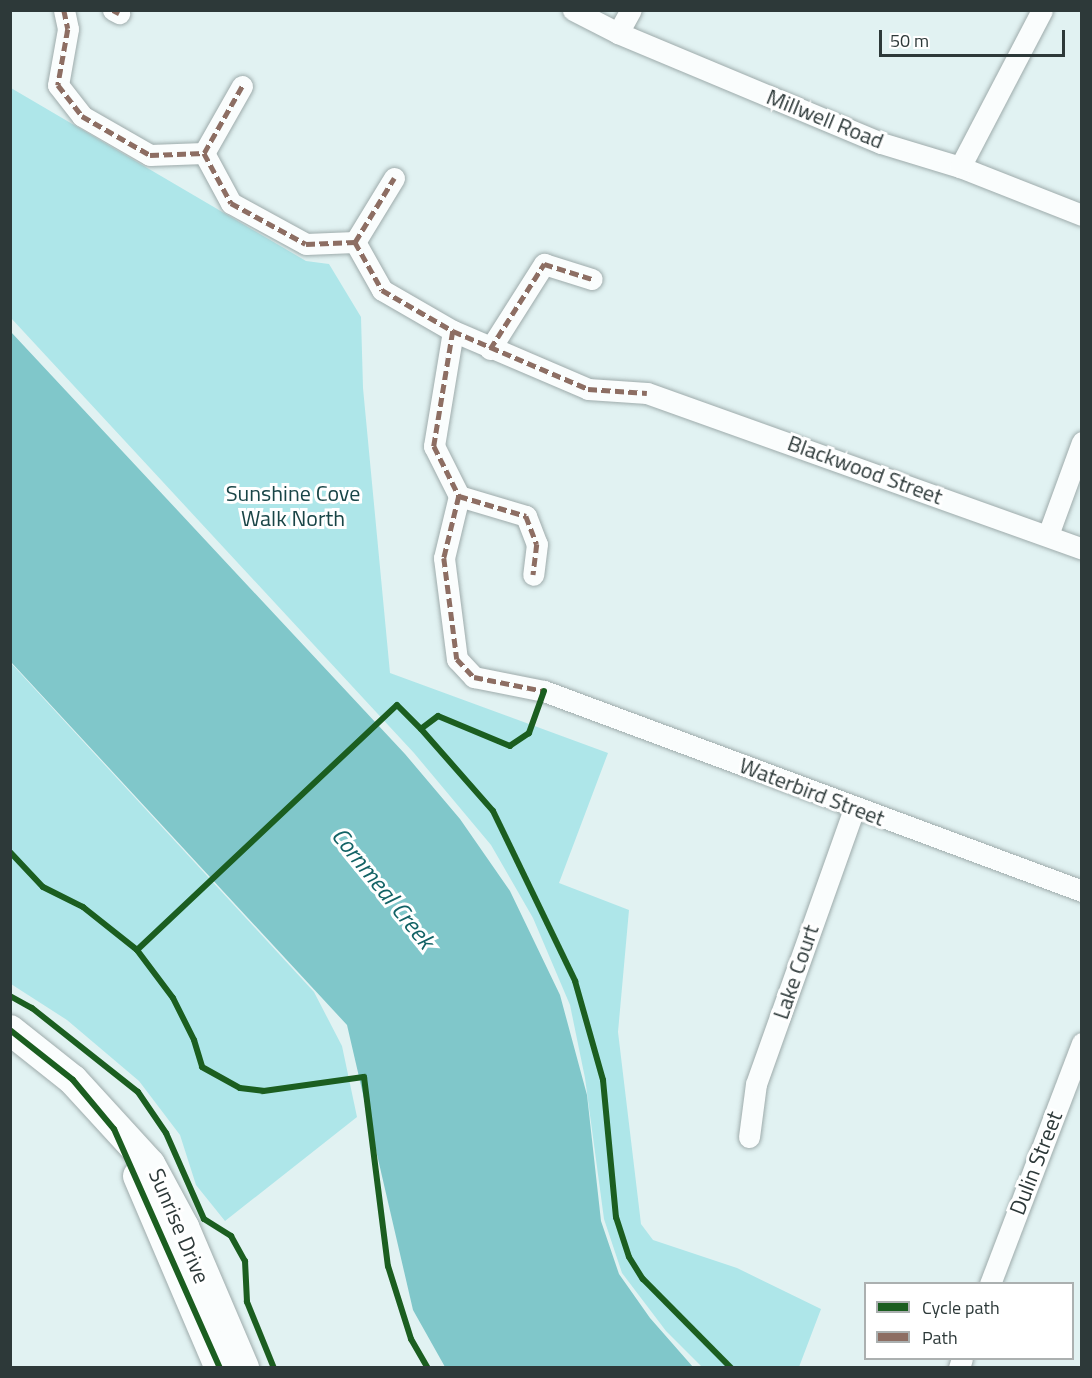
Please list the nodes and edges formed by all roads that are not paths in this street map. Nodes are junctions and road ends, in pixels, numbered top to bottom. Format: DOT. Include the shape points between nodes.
graph roads {
  1 [pos="64,10"];
  2 [pos="573,10"];
  3 [pos="631,10"];
  4 [pos="1042,10"];
  5 [pos="618,33"];
  6 [pos="242,86"];
  7 [pos="204,153"];
  8 [pos="960,167"];
  9 [pos="394,178"];
  10 [pos="1082,215"];
  11 [pos="355,242"];
  12 [pos="592,279"];
  13 [pos="453,331"];
  14 [pos="490,349"];
  15 [pos="1082,442"];
  16 [pos="459,496"];
  17 [pos="1048,535"];
  18 [pos="1082,549"];
  19 [pos="533,575"];
  20 [pos="854,809"];
  21 [pos="1082,891"];
  22 [pos="10,1030"];
  23 [pos="1082,1043"];
  24 [pos="96,1104"];
  25 [pos="748,1137"];
  26 [pos="194,1249"];
  27 [pos="991,1282"];
  28 [pos="216,1358"];
  29 [pos="244,1368"];
  1 -- 7 [label="street" via="68,29 58,85 82,116 150,155"];
  2 -- 5 [label="street, Millwell Road"];
  3 -- 5 [label="street"];
  4 -- 8 [label="street"];
  5 -- 8 [label="street, Millwell Road" via="881,143"];
  6 -- 7 [label="street"];
  7 -- 11 [label="street" via="231,203 306,244"];
  8 -- 10 [label="street, Millwell Road"];
  9 -- 11 [label="street"];
  11 -- 13 [label="street, Blackwood Street" via="382,290"];
  12 -- 14 [label="street" via="544,264"];
  13 -- 14 [label="street, Blackwood Street"];
  13 -- 16 [label="street" via="434,446"];
  14 -- 17 [label="street, Blackwood Street" via="588,389 647,393"];
  15 -- 17 [label="street"];
  16 -- 19 [label="street" via="526,516 537,544"];
  16 -- 20 [label="street, Waterbird Street" via="444,558 457,659 474,677 544,690"];
  17 -- 18 [label="street, Blackwood Street"];
  20 -- 21 [label="street, Waterbird Street"];
  20 -- 25 [label="street, Lake Court" via="756,1084"];
  22 -- 24 [label="street, Sunrise Drive" via="53,1061"];
  23 -- 27 [label="street, Dulin Street"];
  24 -- 26 [label="street, Sunrise Drive" via="150,1164"];
  24 -- 28 [label="street, Sunrise Drive" via="133,1165"];
  26 -- 28 [label="street" via="188,1264 203,1303"];
  26 -- 29 [label="street, Sunrise Drive"];
}
